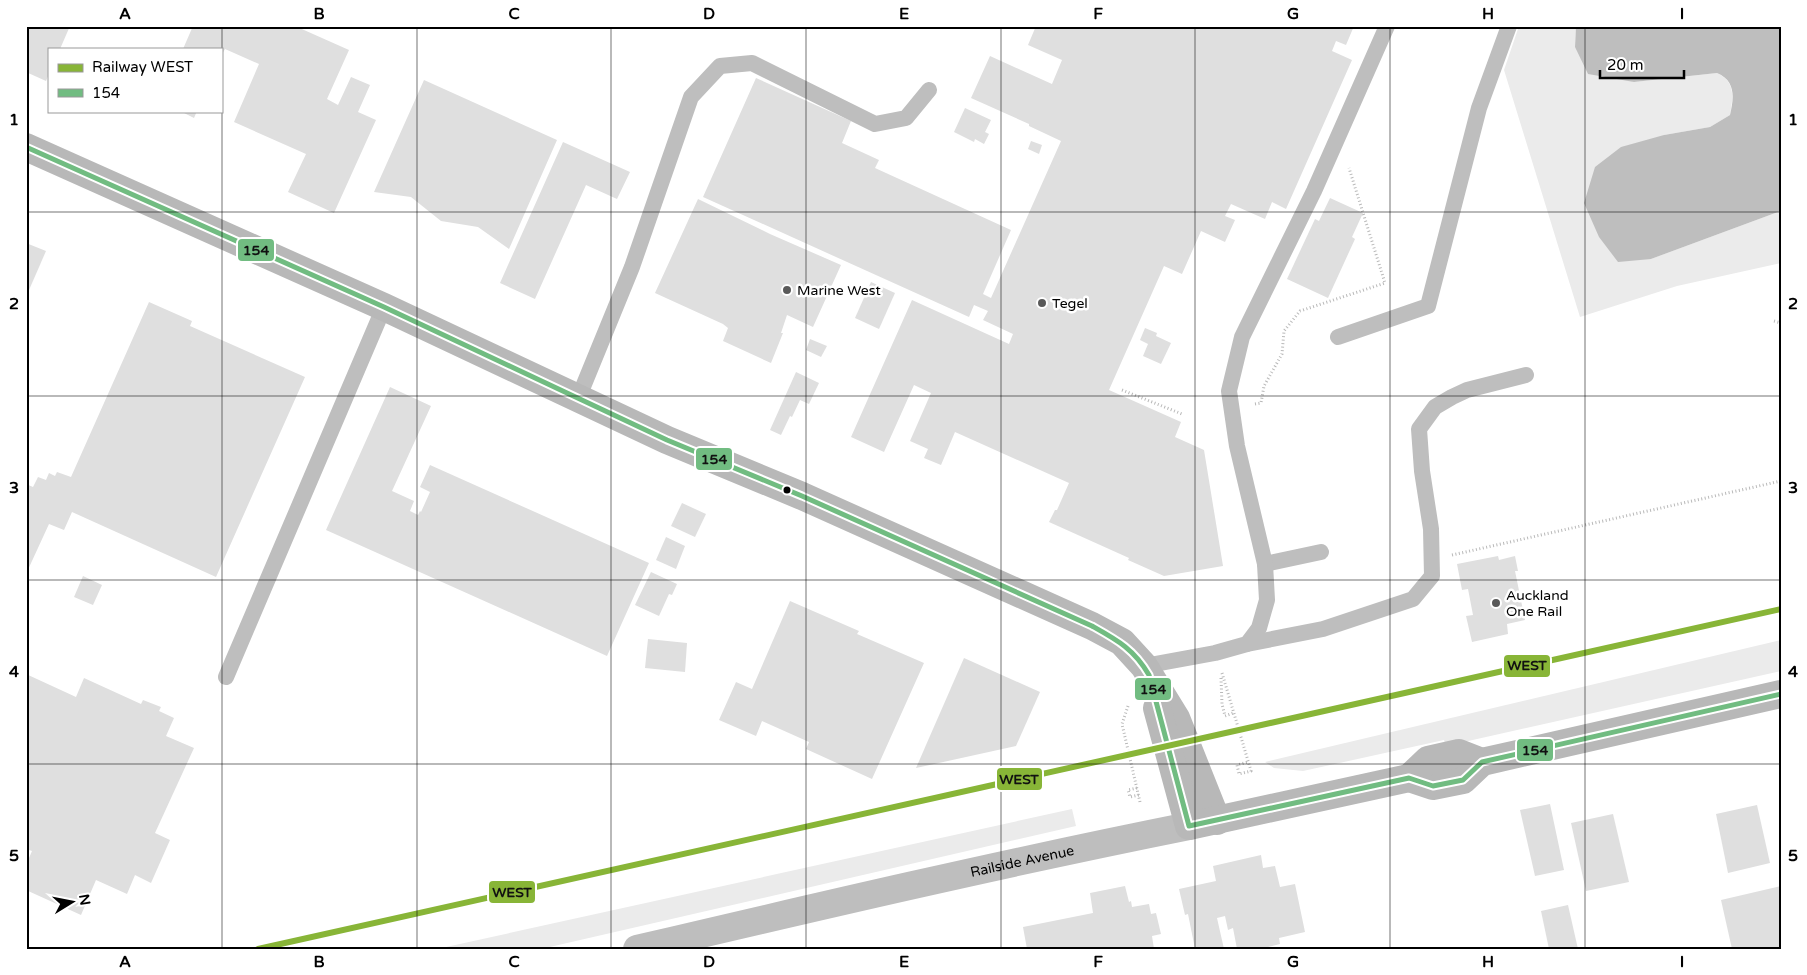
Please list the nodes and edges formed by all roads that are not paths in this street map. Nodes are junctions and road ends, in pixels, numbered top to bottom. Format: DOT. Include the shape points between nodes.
graph roads {
  1 [pos="1387,26"];
  2 [pos="1508,26"];
  3 [pos="929,90"];
  4 [pos="26,147"];
  5 [pos="384,307"];
  6 [pos="1338,337"];
  7 [pos="1526,375"];
  8 [pos="578,399"];
  9 [pos="1321,552"];
  10 [pos="1264,564"];
  11 [pos="1248,644"];
  12 [pos="1147,671"];
  13 [pos="226,677"];
  14 [pos="1781,694"];
  15 [pos="1217,820"];
  16 [pos="1189,826"];
  17 [pos="637,949"];
  1 -- 10 [label="lane" via="1314,191 1242,337 1228,391"];
  2 -- 6 [label="lane" via="1479,108 1428,306"];
  3 -- 8 [label="lane" via="906,118 875,124 752,63 720,66 691,97 632,267"];
  4 -- 5 [label="main road"];
  5 -- 8 [label="main road"];
  5 -- 13 [label="lane"];
  7 -- 11 [label="lane" via="1452,397 1435,406 1419,429 1431,529 1432,576 1413,598 1323,629"];
  8 -- 12 [label="main road" via="1092,626 1122,642"];
  9 -- 10 [label="lane"];
  10 -- 11 [label="lane" via="1267,600 1259,628"];
  11 -- 12 [label="lane"];
  12 -- 15 [label="main road" via="1176,718"];
  12 -- 16 [label="main road"];
  14 -- 15 [label="main road, Railside Avenue" via="1482,762 1463,780 1433,786 1409,778"];
  15 -- 16 [label="main road, Railside Avenue"];
  16 -- 17 [label="street, Railside Avenue" via="898,888"];
}
